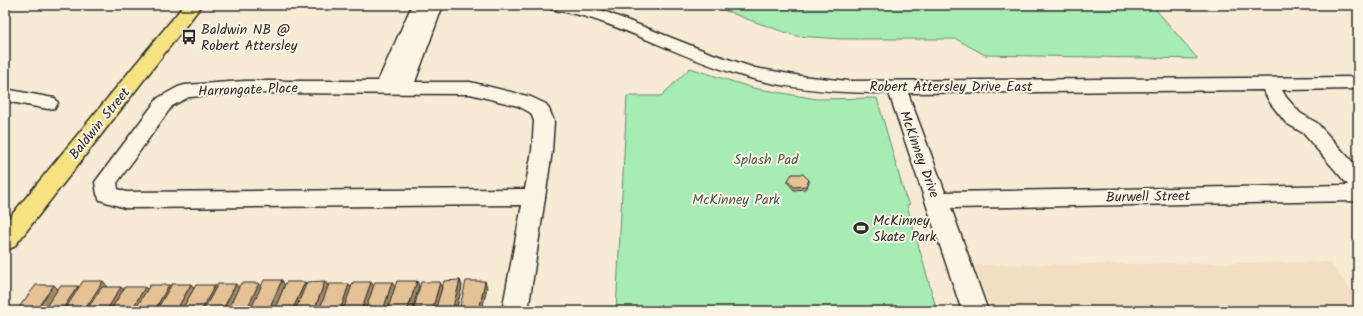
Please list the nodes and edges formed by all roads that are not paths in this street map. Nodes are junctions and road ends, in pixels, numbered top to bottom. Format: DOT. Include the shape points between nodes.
graph roads {
  1 [pos="193,5"];
  2 [pos="420,5"];
  3 [pos="435,5"];
  4 [pos="556,5"];
  5 [pos="560,5"];
  6 [pos="1358,83"];
  7 [pos="1270,84"];
  8 [pos="394,87"];
  9 [pos="896,87"];
  10 [pos="5,95"];
  11 [pos="48,102"];
  12 [pos="1358,182"];
  13 [pos="1358,193"];
  14 [pos="534,197"];
  15 [pos="937,200"];
  16 [pos="5,240"];
  17 [pos="515,311"];
  18 [pos="975,311"];
  1 -- 16 [label="main road, Baldwin Street"];
  2 -- 8 [label="street"];
  3 -- 8 [label="street"];
  4 -- 5 [label="street, Robert Attersley Drive East"];
  5 -- 9 [label="street, Robert Attersley Drive East" via="595,14 752,73 801,82"];
  6 -- 7 [label="street, Robert Attersley Drive East"];
  7 -- 9 [label="street, Robert Attersley Drive East"];
  7 -- 12 [label="street" via="1278,100 1293,118 1310,128"];
  8 -- 14 [label="street, Harrongate Place" via="470,88 524,101 539,109 544,121"];
  8 -- 14 [label="street, Harrongate Place" via="245,87 185,91 165,102 106,182 108,194 125,200"];
  9 -- 15 [label="street, McKinney Drive"];
  10 -- 11 [label="street"];
  13 -- 15 [label="street, Burwell Street"];
  14 -- 17 [label="street, Harrongate Place"];
  15 -- 18 [label="street, McKinney Drive"];
}
